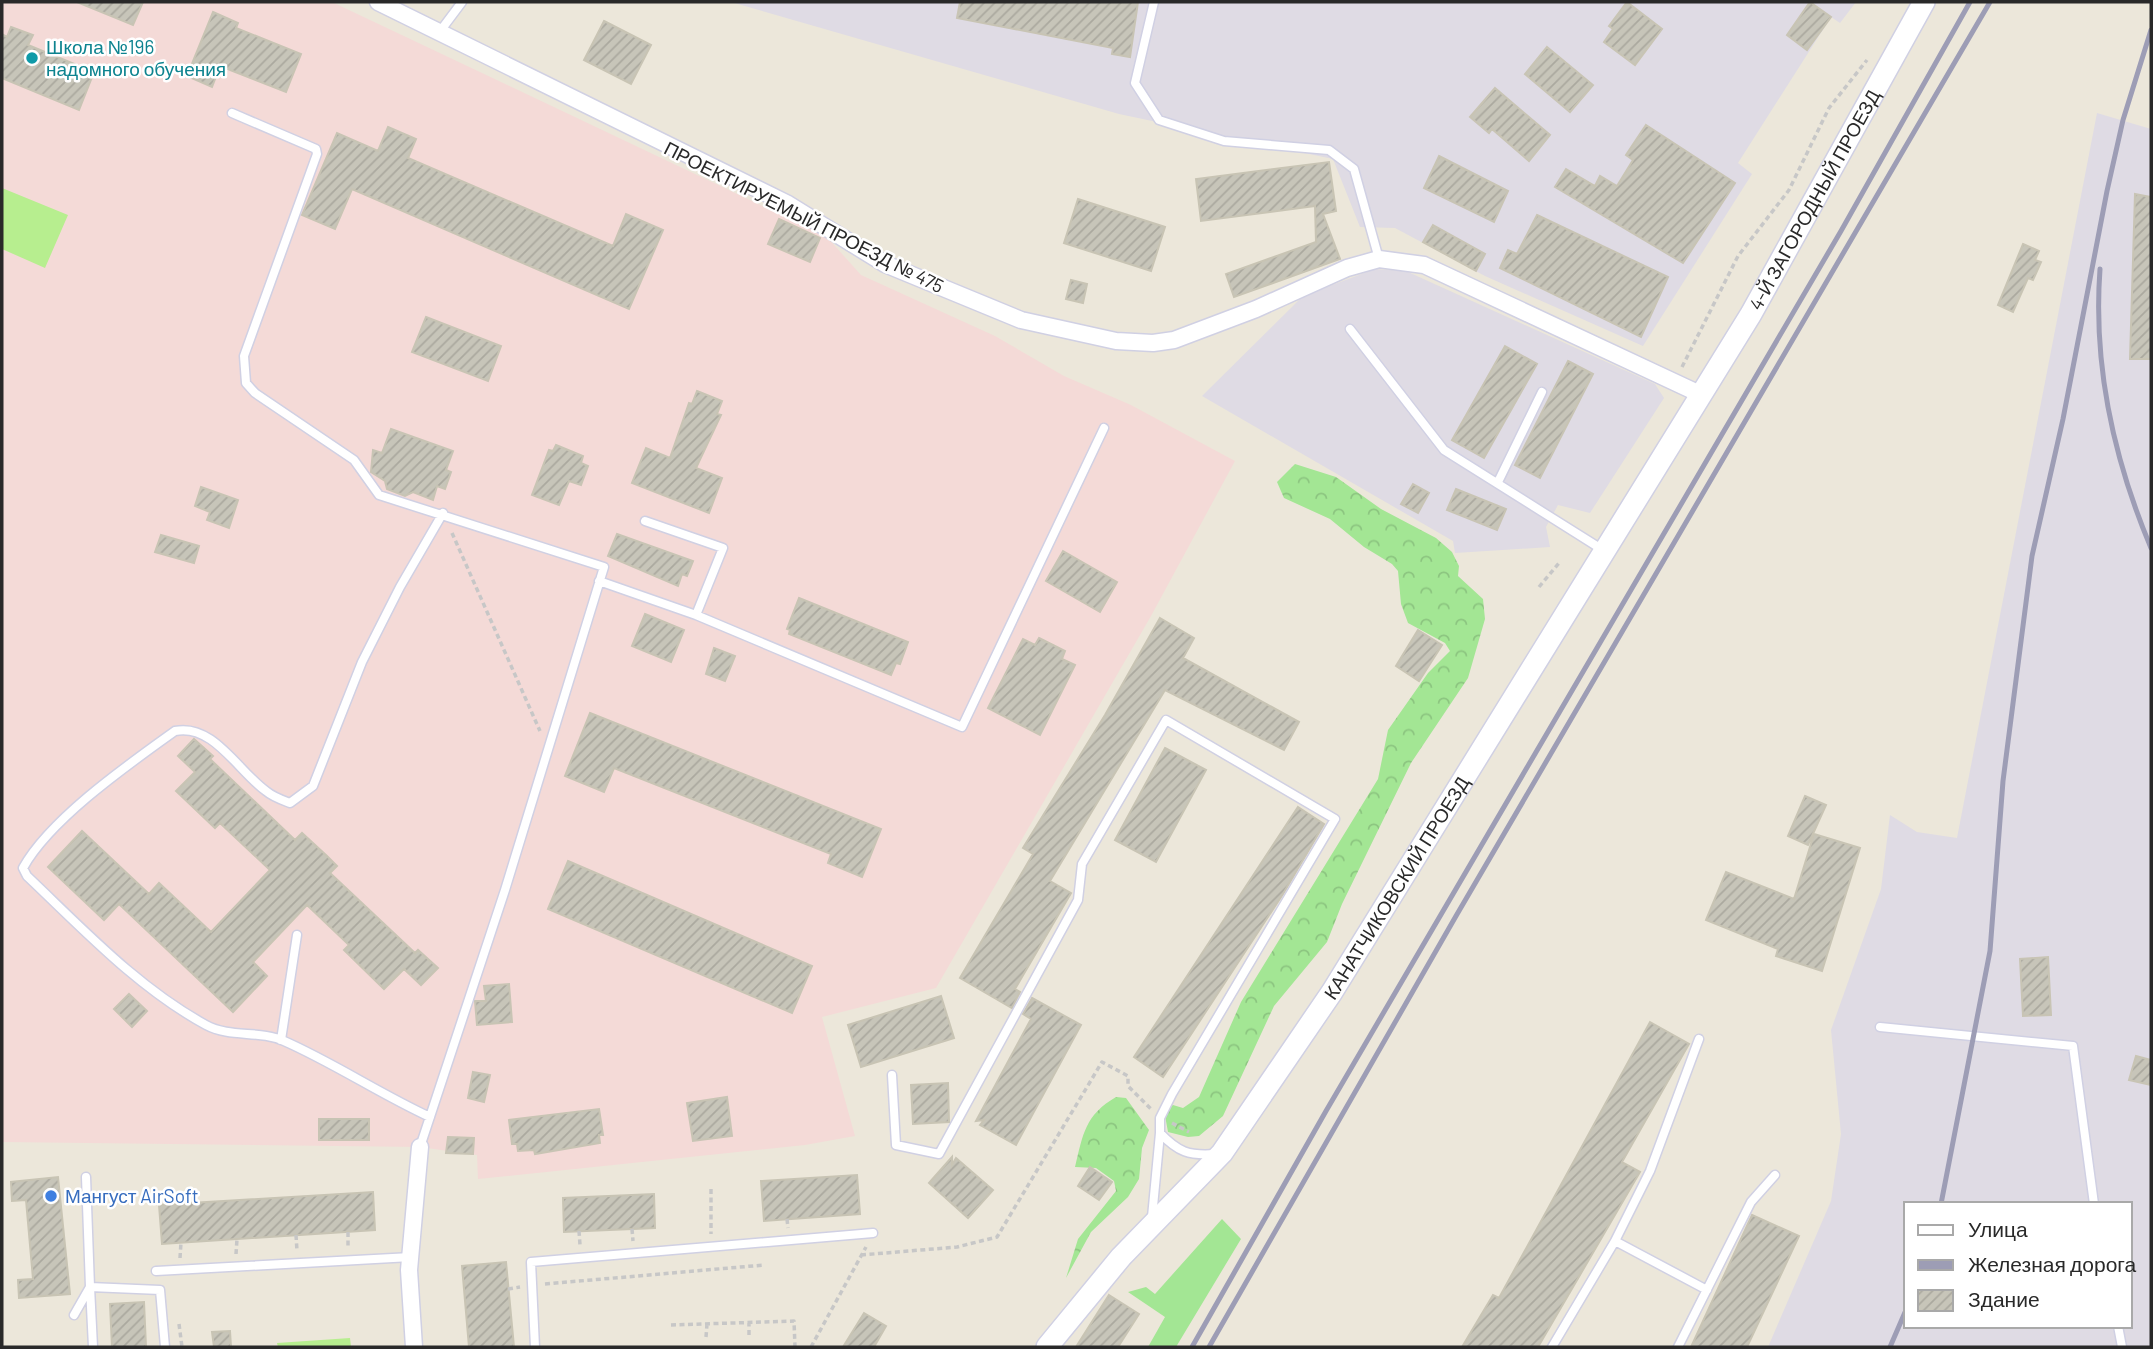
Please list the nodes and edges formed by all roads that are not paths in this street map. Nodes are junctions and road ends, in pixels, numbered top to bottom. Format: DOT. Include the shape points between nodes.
graph roads {
  1 [pos="379,2"];
  2 [pos="462,2"];
  3 [pos="1154,2"];
  4 [pos="1924,2"];
  5 [pos="439,34"];
  6 [pos="232,113"];
  7 [pos="1379,259"];
  8 [pos="1350,328"];
  9 [pos="1542,392"];
  10 [pos="1702,395"];
  11 [pos="1104,428"];
  12 [pos="1497,482"];
  13 [pos="443,513"];
  14 [pos="645,521"];
  15 [pos="1606,552"];
  16 [pos="599,581"];
  17 [pos="696,615"];
  18 [pos="297,935"];
  19 [pos="1881,1027"];
  20 [pos="1699,1039"];
  21 [pos="281,1040"];
  22 [pos="892,1075"];
  23 [pos="430,1116"];
  24 [pos="1160,1133"];
  25 [pos="420,1147"];
  26 [pos="1222,1153"];
  27 [pos="1775,1175"];
  28 [pos="86,1177"];
  29 [pos="2094,1202"];
  30 [pos="1152,1226"];
  31 [pos="873,1233"];
  32 [pos="1615,1241"];
  33 [pos="411,1257"];
  34 [pos="156,1271"];
  35 [pos="90,1287"];
  36 [pos="1707,1290"];
  37 [pos="74,1315"];
  38 [pos="2118,1328"];
  39 [pos="93,1347"];
  40 [pos="165,1347"];
  41 [pos="414,1347"];
  42 [pos="535,1347"];
  43 [pos="1047,1347"];
  44 [pos="1552,1347"];
  45 [pos="1678,1347"];
  46 [pos="2123,1347"];
  1 -- 5 [label="street, ПРОЕКТИРУЕМЫЙ ПРОЕЗД № 475"];
  2 -- 5 [label="lane"];
  3 -- 7 [label="lane" via="1135,83 1159,120 1224,141 1329,150 1354,169"];
  4 -- 10 [label="street, 4-Й ЗАГОРОДНЫЙ ПРОЕЗД"];
  5 -- 7 [label="street, ПРОЕКТИРУЕМЫЙ ПРОЕЗД № 475" via="788,204 885,264 970,302 1032,323 1116,341 1174,340"];
  6 -- 13 [label="lane" via="316,149 317,154 244,356 246,383 354,460 379,495"];
  7 -- 10 [label="street, ПРОЕКТИРУЕМЫЙ ПРОЕЗД № 475" via="1424,265"];
  8 -- 12 [label="lane" via="1444,450"];
  9 -- 12 [label="lane"];
  10 -- 15 [label="street, КАНАТЧИКОВСКИЙ ПРОЕЗД"];
  11 -- 17 [label="lane" via="962,727"];
  12 -- 15 [label="lane"];
  13 -- 16 [label="lane" via="604,567"];
  13 -- 21 [label="lane" via="362,662 313,786 298,800 290,803 267,792 203,734 189,728 175,731 78,807 32,852 23,868 98,944 169,1002 209,1027"];
  14 -- 17 [label="lane" via="723,548"];
  15 -- 26 [label="street, КАНАТЧИКОВСКИЙ ПРОЕЗД" via="1332,992"];
  16 -- 17 [label="lane"];
  16 -- 23 [label="lane"];
  18 -- 21 [label="lane"];
  19 -- 29 [label="lane" via="2073,1046"];
  20 -- 32 [label="lane" via="1650,1171"];
  21 -- 23 [label="lane"];
  22 -- 24 [label="lane" via="897,1145 939,1154 1078,900 1082,864 1166,720 1335,819 1160,1118"];
  23 -- 25 [label="lane"];
  24 -- 26 [label="lane" via="1175,1149 1192,1156"];
  24 -- 30 [label="lane"];
  25 -- 33 [label="street"];
  26 -- 30 [label="street, КАНАТЧИКОВСКИЙ ПРОЕЗД"];
  27 -- 36 [label="lane" via="1751,1202"];
  28 -- 35 [label="lane"];
  30 -- 43 [label="street, КАНАТЧИКОВСКИЙ ПРОЕЗД"];
  31 -- 42 [label="lane" via="531,1262"];
  32 -- 36 [label="lane"];
  32 -- 44 [label="lane"];
  33 -- 34 [label="lane"];
  33 -- 41 [label="street"];
  35 -- 37 [label="lane"];
  35 -- 39 [label="lane"];
  35 -- 40 [label="lane" via="160,1290"];
  36 -- 45 [label="lane"];
  38 -- 46 [label="lane"];
}
